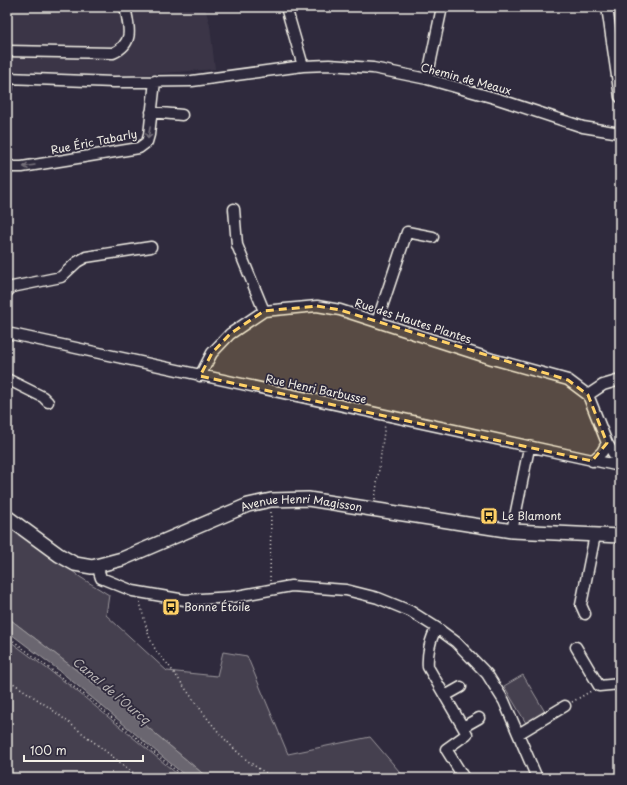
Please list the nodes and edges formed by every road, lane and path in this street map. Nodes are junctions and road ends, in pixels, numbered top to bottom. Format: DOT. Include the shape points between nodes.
graph roads {
  1 [pos="125,7"];
  2 [pos="286,7"];
  3 [pos="442,7"];
  4 [pos="607,7"];
  5 [pos="7,51"];
  6 [pos="303,66"];
  7 [pos="7,78"];
  8 [pos="427,79"];
  9 [pos="155,81"];
  10 [pos="7,90"];
  11 [pos="620,97"];
  12 [pos="151,112"];
  13 [pos="182,116"];
  14 [pos="620,133"];
  15 [pos="7,164"];
  16 [pos="234,209"];
  17 [pos="433,237"];
  18 [pos="151,247"];
  19 [pos="7,292"];
  20 [pos="264,311"];
  21 [pos="377,322"];
  22 [pos="7,333"];
  23 [pos="200,376"];
  24 [pos="7,379"];
  25 [pos="620,380"];
  26 [pos="588,395"];
  27 [pos="48,402"];
  28 [pos="386,417"];
  29 [pos="607,443"];
  30 [pos="529,448"];
  31 [pos="592,461"];
  32 [pos="620,465"];
  33 [pos="271,500"];
  34 [pos="375,509"];
  35 [pos="7,517"];
  36 [pos="512,531"];
  37 [pos="595,535"];
  38 [pos="620,536"];
  39 [pos="96,566"];
  40 [pos="270,590"];
  41 [pos="137,592"];
  42 [pos="585,614"];
  43 [pos="437,628"];
  44 [pos="7,636"];
  45 [pos="576,647"];
  46 [pos="7,679"];
  47 [pos="620,684"];
  48 [pos="599,686"];
  49 [pos="461,687"];
  50 [pos="445,696"];
  51 [pos="565,706"];
  52 [pos="479,718"];
  53 [pos="463,727"];
  54 [pos="520,733"];
  55 [pos="140,778"];
  56 [pos="185,778"];
  57 [pos="277,778"];
  58 [pos="464,778"];
  59 [pos="538,778"];
  1 -- 5 [label="street" via="130,31 128,40 121,50 113,53"];
  2 -- 6 [label="street"];
  3 -- 8 [label="street"];
  4 -- 11 [label="street"];
  6 -- 8 [label="street, Chemin de Meaux" via="373,68"];
  6 -- 9 [label="street, Chemin de Meaux" via="192,81"];
  7 -- 9 [label="street, Chemin de Meaux"];
  7 -- 10 [label="street"];
  8 -- 14 [label="street, Chemin de Meaux" via="583,127"];
  9 -- 12 [label="street, Rue Éric Tabarly"];
  12 -- 13 [label="street"];
  12 -- 15 [label="street, Rue Éric Tabarly, one-way" via="147,142 139,148 22,167"];
  16 -- 20 [label="street" via="237,245"];
  17 -- 21 [label="street" via="407,232"];
  18 -- 19 [label="street" via="86,257 61,277 12,287"];
  20 -- 21 [label="street, Rue des Hautes Plantes" via="317,306 340,310"];
  20 -- 23 [label="street, Rue des Hautes Plantes" via="230,334 212,353"];
  21 -- 26 [label="street, Rue des Hautes Plantes" via="568,380"];
  22 -- 23 [label="street, Rue Henri Barbusse"];
  23 -- 28 [label="street, Rue Henri Barbusse"];
  24 -- 27 [label="street"];
  25 -- 26 [label="street" via="603,385"];
  26 -- 29 [label="street"];
  28 -- 30 [label="street, Rue Henri Barbusse"];
  28 -- 34 [label="path"];
  29 -- 31 [label="street"];
  29 -- 32 [label="street"];
  30 -- 31 [label="street, Rue Henri Barbusse"];
  30 -- 36 [label="street"];
  31 -- 32 [label="street, Rue Henri Barbusse"];
  33 -- 34 [label="main road, Avenue Henri Magisson" via="308,499"];
  33 -- 39 [label="main road, Avenue Henri Magisson" via="248,504 122,559"];
  33 -- 40 [label="path"];
  34 -- 36 [label="main road, Avenue Henri Magisson"];
  35 -- 39 [label="main road, Avenue Henri Magisson" via="75,564"];
  36 -- 37 [label="main road, Avenue Henri Magisson"];
  37 -- 38 [label="main road, Avenue Henri Magisson"];
  37 -- 42 [label="street" via="581,605"];
  39 -- 41 [label="street" via="101,578"];
  40 -- 41 [label="street" via="215,599 186,600"];
  40 -- 43 [label="street" via="291,586 346,590 378,598 410,612"];
  41 -- 57 [label="path" via="147,630 158,656 166,662 230,746 261,772"];
  43 -- 50 [label="street" via="434,632 428,667"];
  43 -- 54 [label="street" via="465,650 487,674"];
  44 -- 56 [label="path" via="87,696"];
  45 -- 48 [label="street"];
  46 -- 55 [label="path" via="50,708"];
  47 -- 48 [label="street"];
  48 -- 51 [label="path"];
  49 -- 50 [label="street"];
  50 -- 53 [label="street"];
  51 -- 54 [label="street"];
  52 -- 53 [label="street"];
  53 -- 58 [label="street" via="467,734 446,749"];
  54 -- 59 [label="street"];
}
